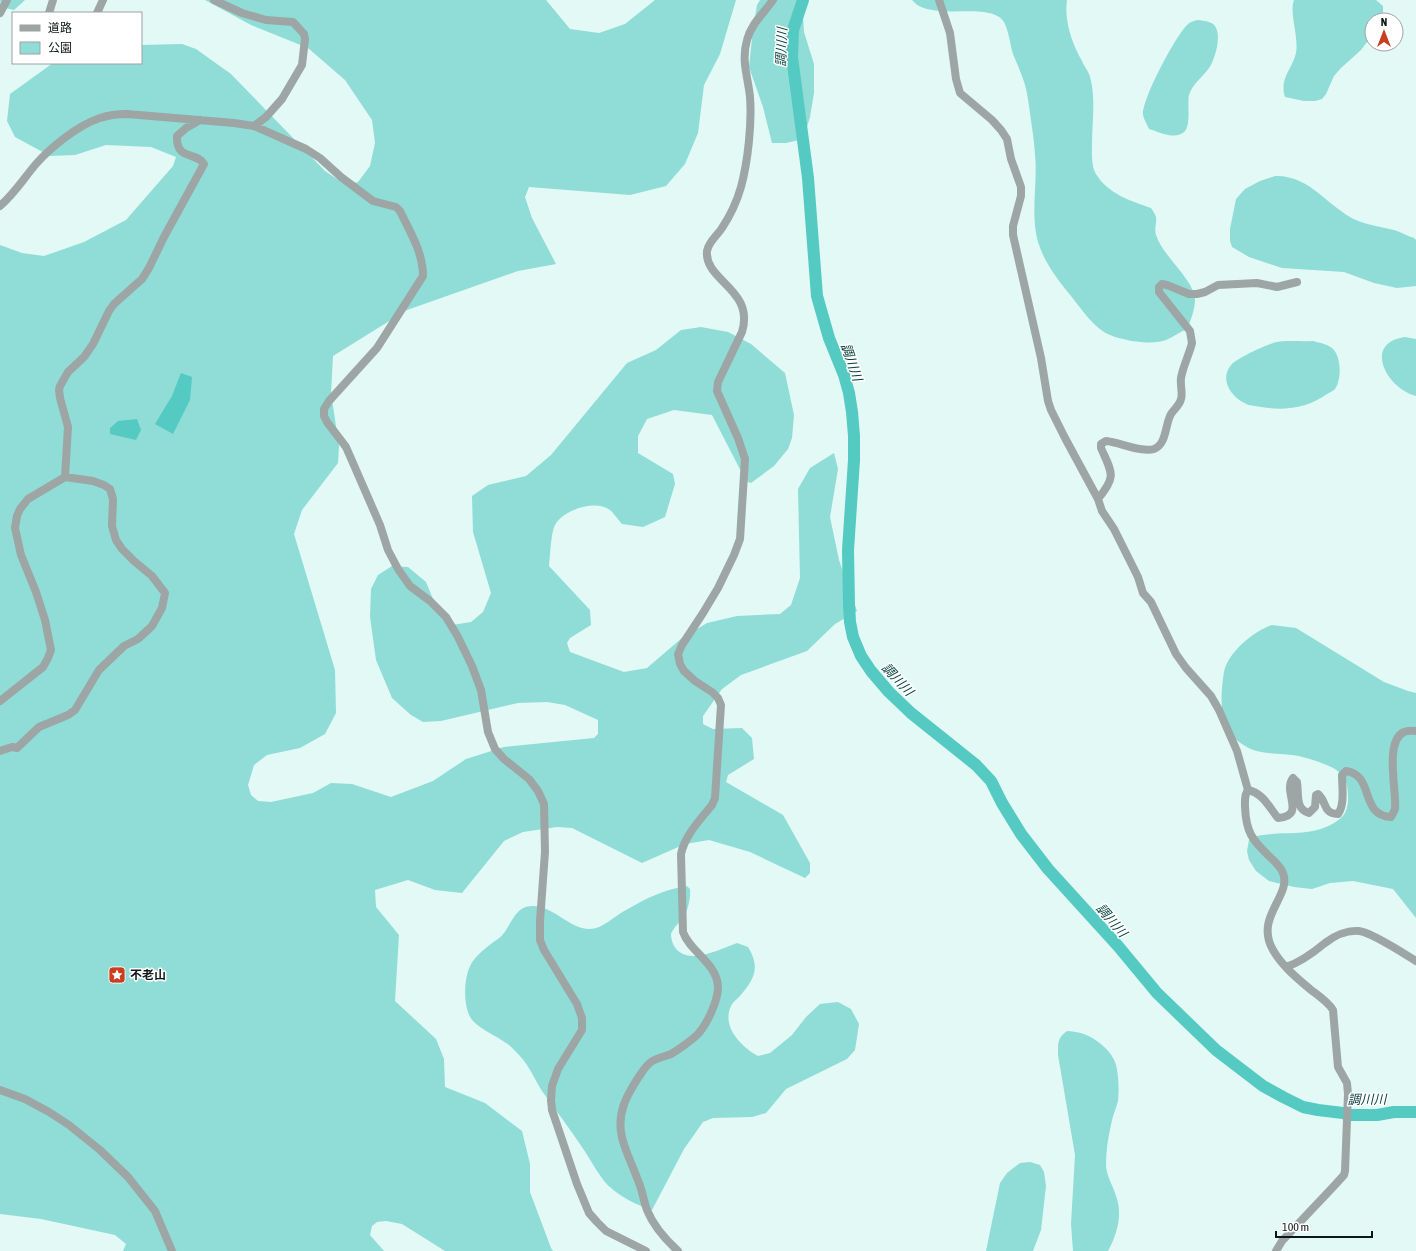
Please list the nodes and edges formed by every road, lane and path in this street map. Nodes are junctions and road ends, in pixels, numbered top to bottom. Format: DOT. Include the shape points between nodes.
graph roads {
  1 [pos="7,0"];
  2 [pos="53,0"];
  3 [pos="103,0"];
  4 [pos="214,0"];
  5 [pos="773,0"];
  6 [pos="939,0"];
  7 [pos="49,12"];
  8 [pos="97,12"];
  9 [pos="0,14"];
  10 [pos="200,120"];
  11 [pos="254,126"];
  12 [pos="0,206"];
  13 [pos="1297,282"];
  14 [pos="65,478"];
  15 [pos="1098,499"];
  16 [pos="0,701"];
  17 [pos="1416,731"];
  18 [pos="0,751"];
  19 [pos="1248,790"];
  20 [pos="1416,960"];
  21 [pos="1286,967"];
  22 [pos="0,1090"];
  23 [pos="172,1251"];
  24 [pos="646,1251"];
  25 [pos="678,1251"];
  26 [pos="1276,1251"];
  1 -- 9 [label="street"];
  2 -- 7 [label="street"];
  3 -- 8 [label="street"];
  4 -- 11 [label="street" via="242,14 266,20 293,22 304,34 302,65 282,99"];
  5 -- 25 [label="street" via="755,23 747,39 743,57 750,97 746,159 741,188 722,228 710,242 707,251 714,272 741,303 744,314 742,332 718,382 717,391 745,459 740,539 718,588 678,654 684,671 712,692 721,705 715,798 686,839 681,854 683,932 715,976 718,986 717,997 697,1035 672,1053 652,1061 645,1068 628,1094 621,1113 621,1132 648,1210 655,1224"];
  6 -- 15 [label="street" via="950,33 960,93 992,120 1007,139 1022,196 1013,226 1013,235 1041,358 1048,401"];
  10 -- 11 [label="street"];
  10 -- 12 [label="street" via="127,114 98,118 73,132 51,149"];
  10 -- 14 [label="street" via="177,136 177,144 181,150 202,160 204,164 198,178 164,237 150,268 142,279 114,304 93,344 68,372 60,386 60,398 68,427"];
  11 -- 24 [label="street" via="306,149 373,201 396,207 420,251 423,276 415,290 377,348 329,401 324,409 324,416 346,447 398,569 410,586 446,617 458,637 481,690 488,732 495,749 530,779 544,804 545,852 540,940 577,1004 582,1018 582,1030 558,1069 552,1086 552,1110 589,1213 606,1231"];
  13 -- 15 [label="street" via="1277,287 1257,283 1218,285 1197,294 1189,294 1168,285 1162,284 1159,287 1159,292 1190,331 1192,338 1181,379 1181,401 1170,416 1163,439 1154,449 1145,450 1106,441 1101,444 1111,472 1111,480"];
  14 -- 16 [label="street" via="28,499 17,516 15,528 20,555 36,592 51,650 44,667"];
  14 -- 18 [label="street" via="93,481 110,489 113,499 112,526 116,540 165,593 162,608 152,626 138,640 124,646 99,670 75,710 68,716 39,727 17,748"];
  15 -- 19 [label="street" via="1138,577 1143,593 1151,602 1176,654 1211,696 1219,710 1237,751"];
  17 -- 19 [label="street" via="1402,732 1397,738 1393,754 1392,779 1395,810 1391,817 1383,817 1377,813 1358,775 1346,771 1342,775 1342,805 1338,814 1327,811 1318,794 1315,807 1309,813 1301,810 1296,780 1293,778 1290,786 1293,803 1291,813 1286,817 1278,818 1270,805 1256,792"];
  19 -- 21 [label="street" via="1245,794 1245,815 1250,834 1255,843 1281,867 1285,880 1284,888 1272,912 1268,939"];
  20 -- 21 [label="street" via="1382,940 1354,931 1338,935 1297,963"];
  21 -- 26 [label="street" via="1333,1010 1338,1067 1346,1083 1348,1104 1344,1175 1282,1241"];
  22 -- 23 [label="street" via="25,1099 49,1112 100,1150 128,1177 155,1211"];
}
